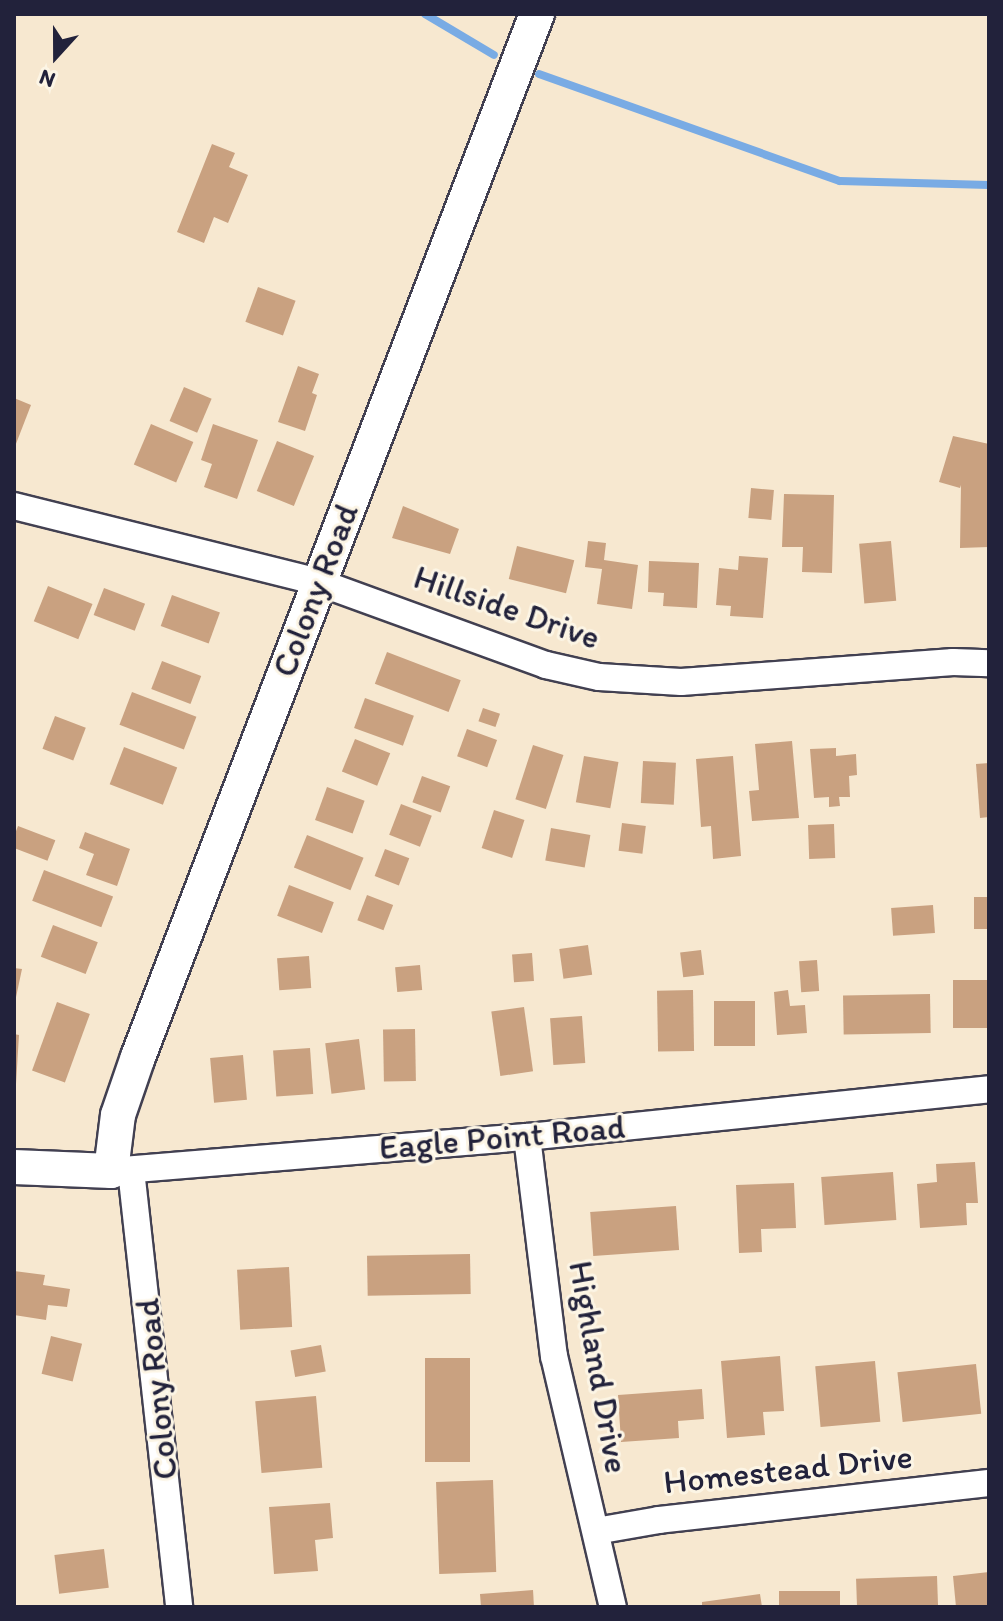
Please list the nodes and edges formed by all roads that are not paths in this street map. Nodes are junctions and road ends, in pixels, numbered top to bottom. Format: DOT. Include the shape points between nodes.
graph roads {
  1 [pos="537,14"];
  2 [pos="14,506"];
  3 [pos="318,582"];
  4 [pos="989,663"];
  5 [pos="989,1089"];
  6 [pos="527,1137"];
  7 [pos="14,1167"];
  8 [pos="121,1171"];
  9 [pos="989,1483"];
  10 [pos="596,1531"];
  11 [pos="179,1607"];
  12 [pos="613,1607"];
  1 -- 3 [label="street, Colony Road"];
  2 -- 3 [label="street, Hillside Drive"];
  3 -- 4 [label="street, Hillside Drive" via="546,665 599,677 681,682"];
  3 -- 8 [label="street, Colony Road" via="118,1115"];
  5 -- 6 [label="street, Eagle Point Road"];
  6 -- 8 [label="street, Eagle Point Road"];
  6 -- 10 [label="street, Highland Drive" via="554,1356"];
  7 -- 8 [label="street, Eagle Point Road"];
  8 -- 11 [label="street, Colony Road"];
  9 -- 10 [label="street, Homestead Drive"];
  10 -- 12 [label="street, Highland Drive"];
}
